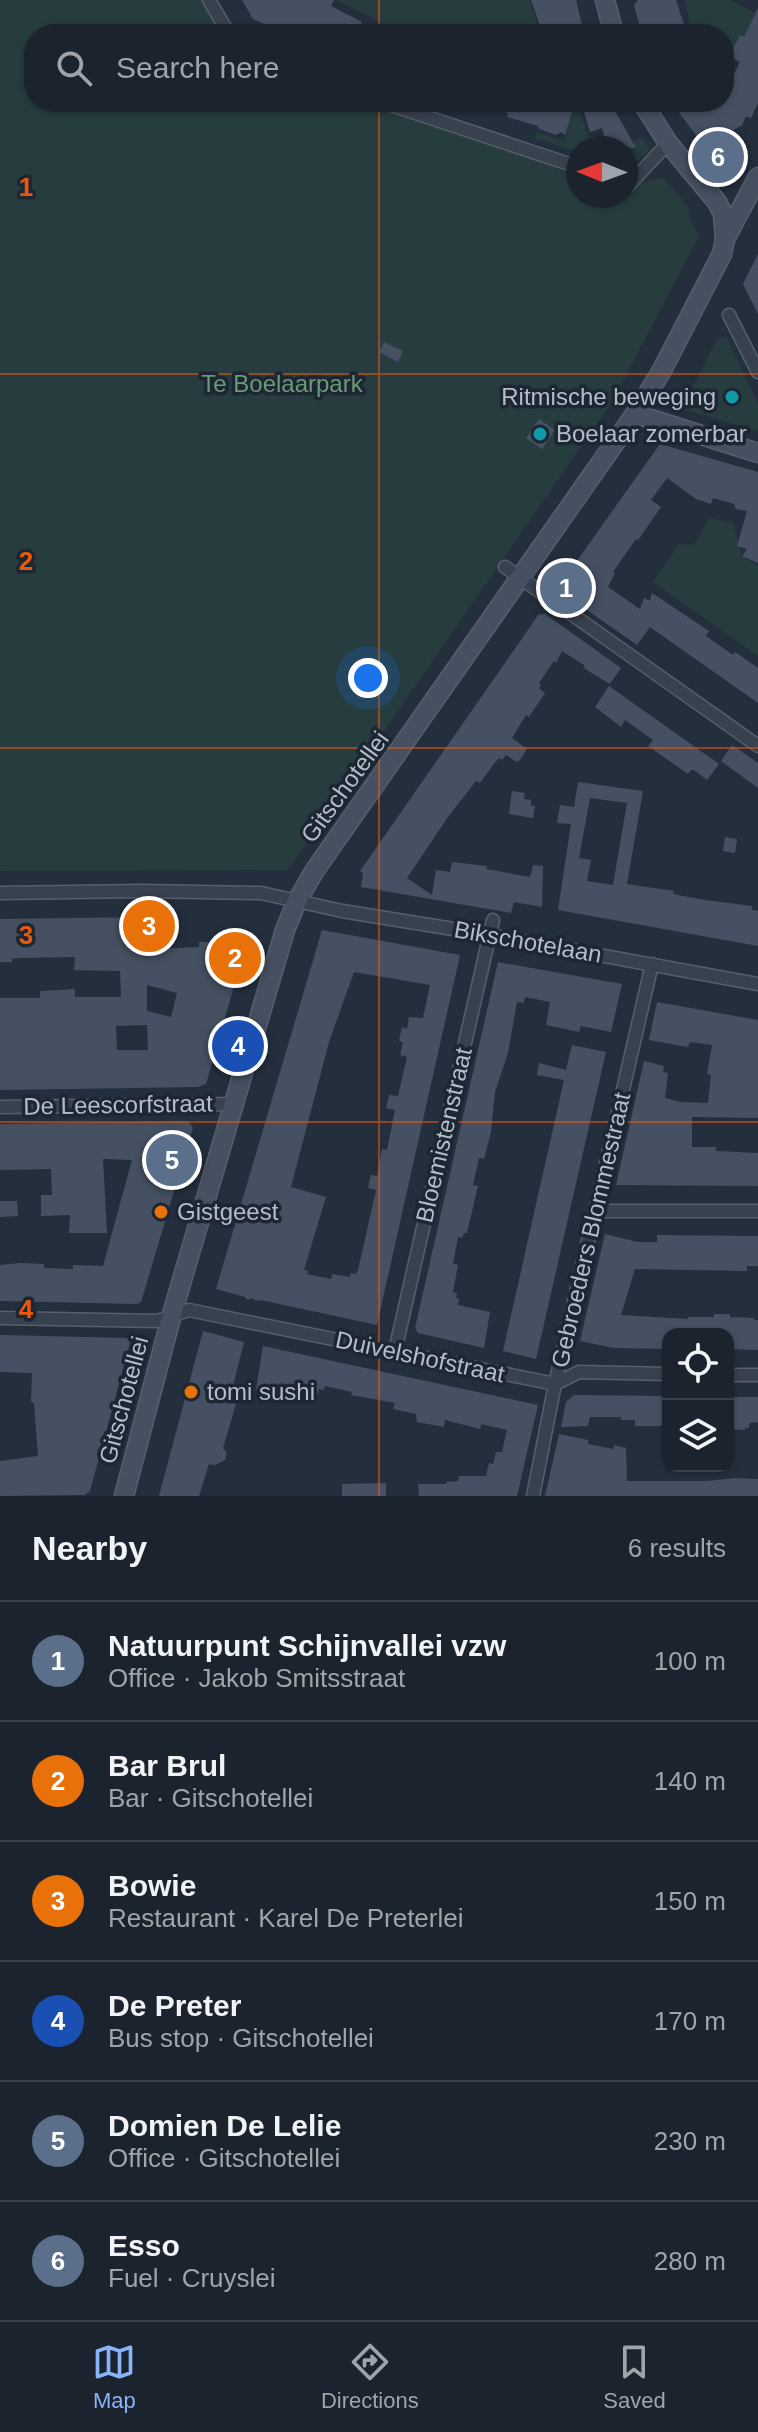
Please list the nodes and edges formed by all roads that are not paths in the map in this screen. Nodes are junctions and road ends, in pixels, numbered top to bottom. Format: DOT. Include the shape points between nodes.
graph roads {
  1 [pos="209,0"];
  2 [pos="605,0"];
  3 [pos="223,24"];
  4 [pos="611,24"];
  5 [pos="412,112"];
  6 [pos="648,112"];
  7 [pos="668,143"];
  8 [pos="566,163"];
  9 [pos="638,175"];
  10 [pos="758,177"];
  11 [pos="725,239"];
  12 [pos="729,315"];
  13 [pos="758,372"];
  14 [pos="635,414"];
  15 [pos="758,453"];
  16 [pos="505,567"];
  17 [pos="521,578"];
  18 [pos="758,746"];
  19 [pos="0,893"];
  20 [pos="297,901"];
  21 [pos="493,920"];
  22 [pos="490,935"];
  23 [pos="652,964"];
  24 [pos="758,984"];
  25 [pos="236,1104"];
  26 [pos="0,1107"];
  27 [pos="595,1211"];
  28 [pos="758,1211"];
  29 [pos="172,1314"];
  30 [pos="0,1318"];
  31 [pos="395,1351"];
  32 [pos="662,1374"];
  33 [pos="734,1375"];
  34 [pos="758,1375"];
  35 [pos="555,1384"];
  36 [pos="124,1496"];
  37 [pos="533,1496"];
  1 -- 3 [label="street"];
  2 -- 4 [label="street"];
  5 -- 8 [label="street"];
  6 -- 7 [label="street"];
  7 -- 9 [label="street"];
  7 -- 11 [label="street" via="717,202"];
  10 -- 11 [label="street, Gitschotellei"];
  11 -- 14 [label="street, Gitschotellei" via="722,254"];
  12 -- 13 [label="street"];
  14 -- 15 [label="street"];
  14 -- 17 [label="street, Gitschotellei"];
  16 -- 17 [label="street"];
  17 -- 18 [label="street"];
  17 -- 20 [label="street, Gitschotellei"];
  19 -- 20 [label="street, Bikschotelaan" via="261,893"];
  20 -- 22 [label="street, Bikschotelaan"];
  20 -- 25 [label="street, Gitschotellei"];
  21 -- 22 [label="street, Bloemistenstraat"];
  22 -- 23 [label="street, Bikschotelaan"];
  22 -- 31 [label="street, Bloemistenstraat"];
  23 -- 24 [label="street, Bikschotelaan"];
  23 -- 27 [label="street, Gebroeders Blommestraat"];
  25 -- 26 [label="street, De Leescorfstraat"];
  25 -- 29 [label="street, Gitschotellei"];
  27 -- 28 [label="street"];
  27 -- 35 [label="street, Gebroeders Blommestraat"];
  29 -- 30 [label="street, Duivelshofstraat" via="157,1321"];
  29 -- 31 [label="street, Duivelshofstraat" via="189,1310"];
  29 -- 36 [label="street, Gitschotellei"];
  31 -- 35 [label="street, Duivelshofstraat"];
  32 -- 35 [label="street, Duivelshofstraat" via="579,1372"];
  33 -- 34 [label="street"];
  35 -- 37 [label="street, Gebroeders Blommestraat"];
}
